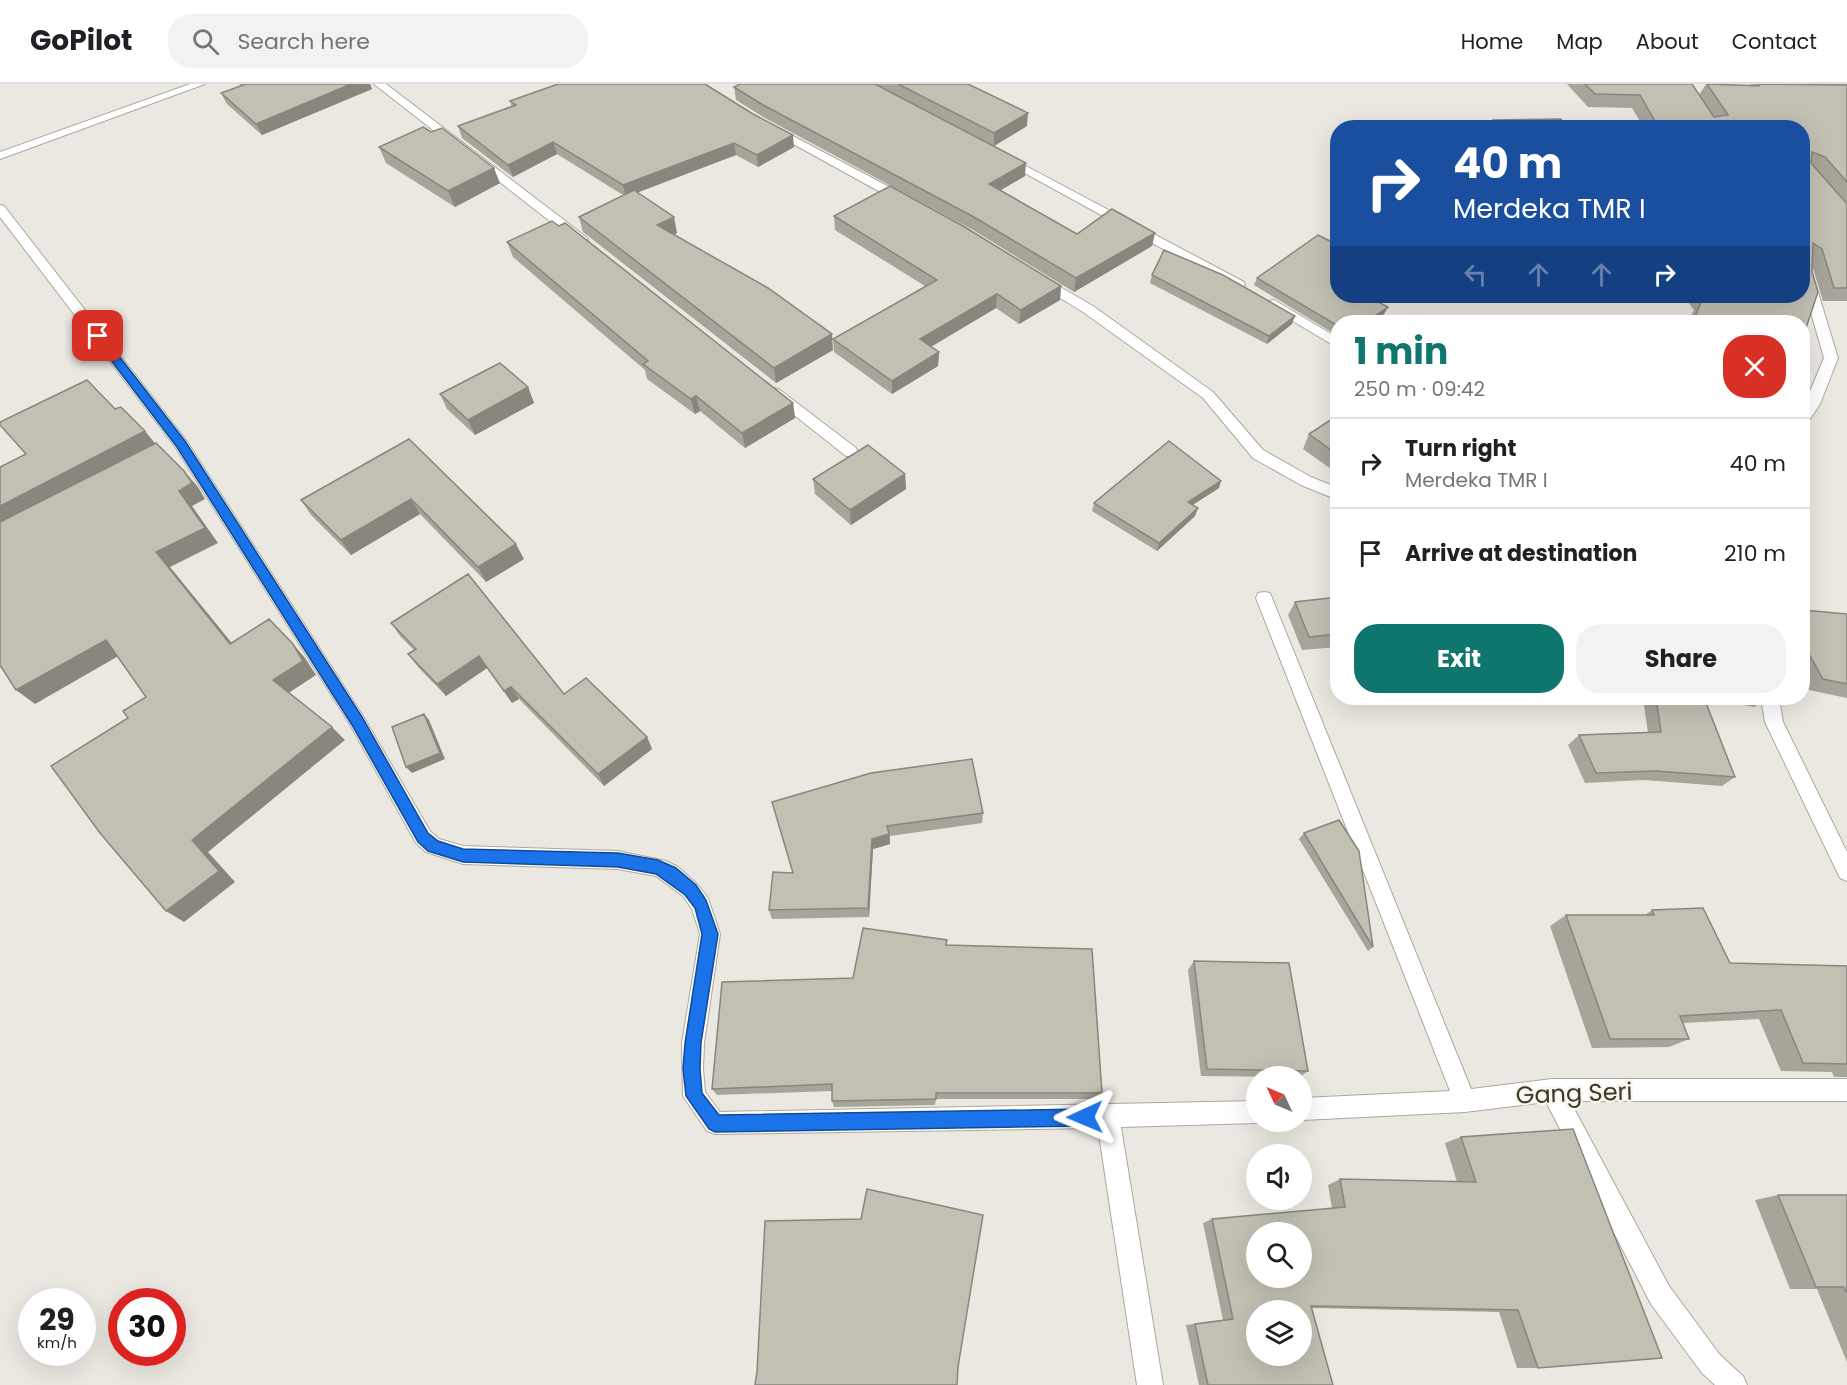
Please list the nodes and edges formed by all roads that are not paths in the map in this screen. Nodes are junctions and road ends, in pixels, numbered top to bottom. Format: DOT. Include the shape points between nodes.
graph roads {
  1 [pos="200,84"];
  2 [pos="378,84"];
  3 [pos="760,122"];
  4 [pos="988,150"];
  5 [pos="0,156"];
  6 [pos="916,207"];
  7 [pos="0,209"];
  8 [pos="593,249"];
  9 [pos="1028,272"];
  10 [pos="1810,287"];
  11 [pos="1330,339"];
  12 [pos="768,387"];
  13 [pos="1810,408"];
  14 [pos="851,452"];
  15 [pos="1330,491"];
  16 [pos="1264,598"];
  17 [pos="1771,705"];
  18 [pos="1838,838"];
  19 [pos="1847,872"];
  20 [pos="1552,1090"];
  21 [pos="1847,1090"];
  22 [pos="1465,1101"];
  23 [pos="1312,1109"];
  24 [pos="1246,1112"];
  25 [pos="1108,1117"];
  26 [pos="1150,1385"];
  27 [pos="1734,1385"];
  1 -- 5 [label="street"];
  2 -- 8 [label="street"];
  3 -- 6 [label="street"];
  4 -- 11 [label="street" via="1254,293"];
  7 -- 25 [label="street" via="176,447 357,721 423,837 433,846 463,855 618,860 658,867 690,890 701,905 710,934 693,1043 694,1096 715,1123"];
  9 -- 15 [label="street" via="1088,309 1209,395 1258,454"];
  10 -- 13 [label="street" via="1831,358"];
  12 -- 14 [label="street"];
  16 -- 22 [label="street"];
  17 -- 18 [label="street" via="1774,722"];
  18 -- 19 [label="street"];
  20 -- 21 [label="street, Gang Seri"];
  20 -- 22 [label="street, Gang Seri"];
  20 -- 27 [label="street" via="1660,1295 1711,1364"];
  22 -- 23 [label="street, Gang Seri"];
  24 -- 25 [label="street"];
  25 -- 26 [label="street"];
}
